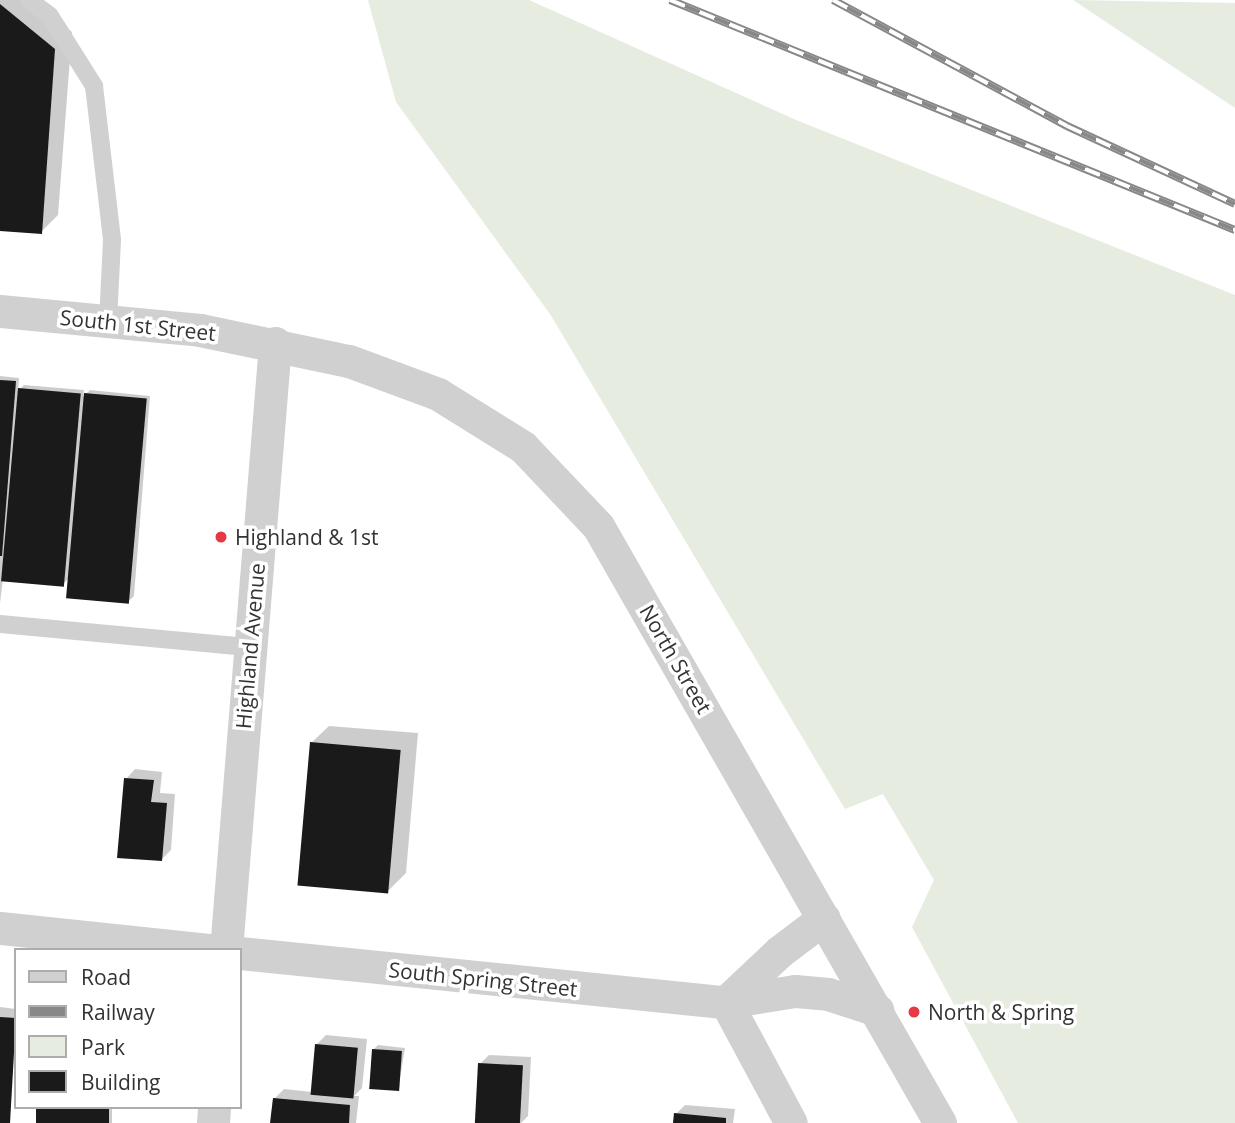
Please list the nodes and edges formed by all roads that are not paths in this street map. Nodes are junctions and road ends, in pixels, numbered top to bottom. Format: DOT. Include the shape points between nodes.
graph roads {
  1 [pos="29,0"];
  2 [pos="0,311"];
  3 [pos="108,321"];
  4 [pos="275,343"];
  5 [pos="0,624"];
  6 [pos="250,647"];
  7 [pos="824,918"];
  8 [pos="0,928"];
  9 [pos="192,948"];
  10 [pos="226,948"];
  11 [pos="242,953"];
  12 [pos="726,1002"];
  13 [pos="877,1010"];
  14 [pos="791,1123"];
  15 [pos="940,1123"];
  1 -- 3 [label="lane" via="50,16 94,86 112,240"];
  2 -- 3 [label="street, South 1st Street"];
  3 -- 4 [label="street, South 1st Street"];
  4 -- 6 [label="street, Highland Avenue"];
  4 -- 7 [label="street, North Street" via="349,361 438,394 494,425 561,483 598,526"];
  5 -- 6 [label="lane"];
  6 -- 10 [label="street, Highland Avenue"];
  7 -- 12 [label="street"];
  7 -- 13 [label="street, North Street"];
  8 -- 9 [label="street"];
  11 -- 12 [label="street, South Spring Street"];
  12 -- 13 [label="street, South Spring Street" via="795,991 828,994"];
  12 -- 14 [label="street"];
  13 -- 15 [label="street, North Street"];
}
